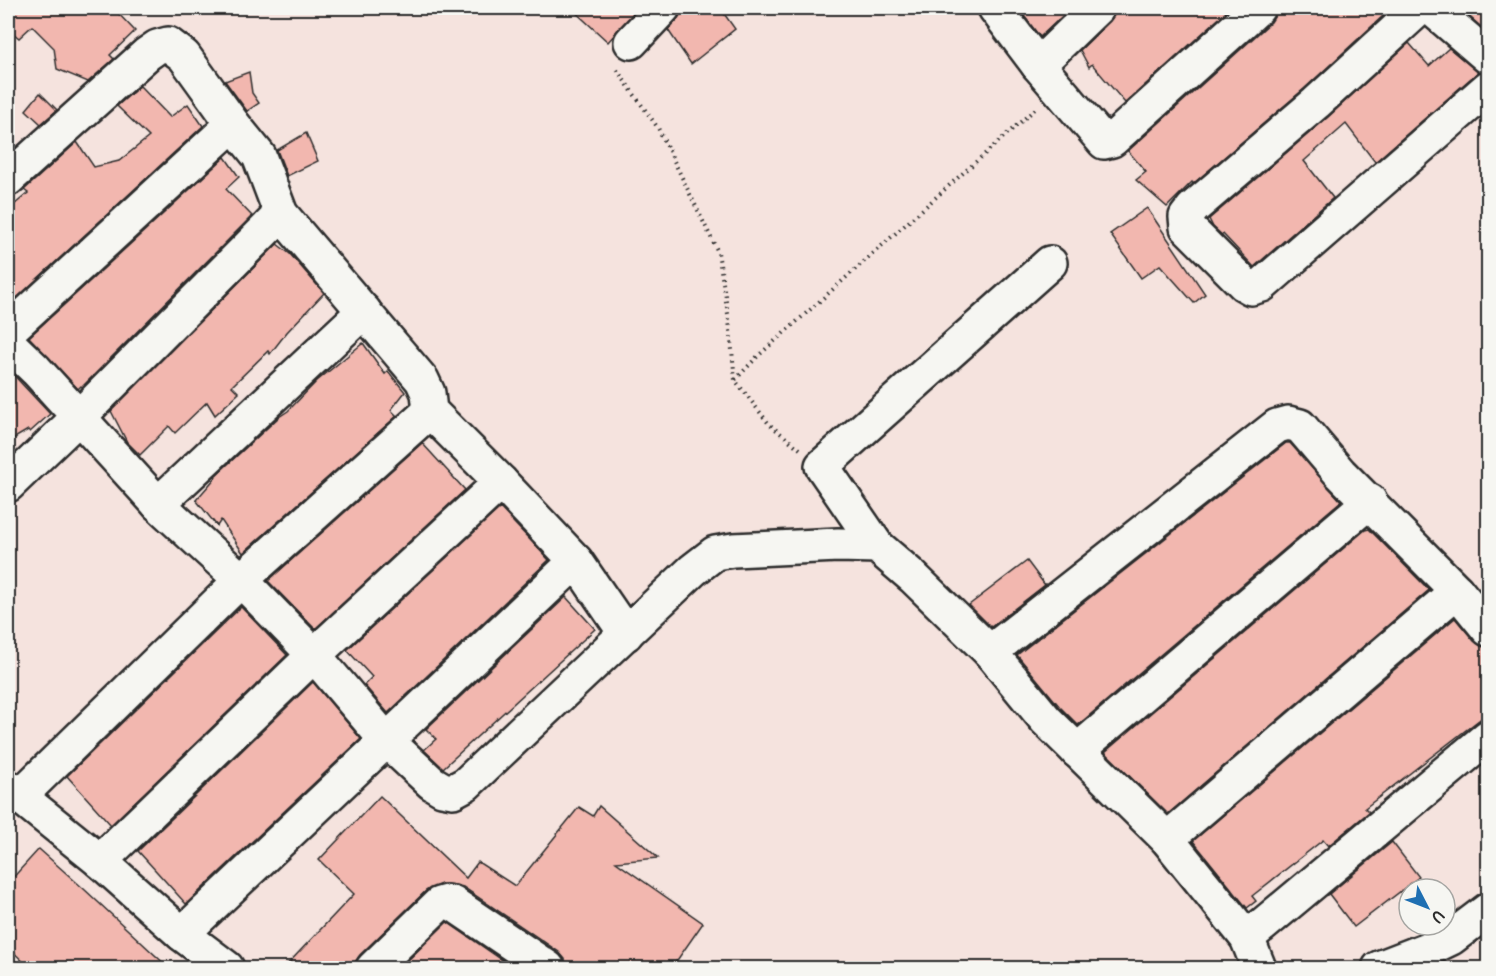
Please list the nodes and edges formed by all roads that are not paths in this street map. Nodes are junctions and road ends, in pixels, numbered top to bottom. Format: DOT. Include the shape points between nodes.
graph roads {
  1 [pos="663,8"];
  2 [pos="995,8"];
  3 [pos="1097,8"];
  4 [pos="1258,8"];
  5 [pos="1420,8"];
  6 [pos="1431,8"];
  7 [pos="631,42"];
  8 [pos="1488,57"];
  9 [pos="1038,65"];
  10 [pos="1488,88"];
  11 [pos="233,124"];
  12 [pos="8,179"];
  13 [pos="282,214"];
  14 [pos="1050,263"];
  15 [pos="364,311"];
  16 [pos="8,330"];
  17 [pos="8,343"];
  18 [pos="429,411"];
  19 [pos="79,417"];
  20 [pos="501,482"];
  21 [pos="8,485"];
  22 [pos="1370,501"];
  23 [pos="158,504"];
  24 [pos="878,546"];
  25 [pos="576,561"];
  26 [pos="241,580"];
  27 [pos="1457,591"];
  28 [pos="1488,629"];
  29 [pos="626,634"];
  30 [pos="990,652"];
  31 [pos="314,655"];
  32 [pos="1488,737"];
  33 [pos="386,740"];
  34 [pos="1077,752"];
  35 [pos="13,792"];
  36 [pos="1167,839"];
  37 [pos="100,861"];
  38 [pos="1488,910"];
  39 [pos="182,934"];
  40 [pos="1247,938"];
  41 [pos="226,969"];
  42 [pos="373,969"];
  43 [pos="548,969"];
  44 [pos="1259,969"];
  45 [pos="1379,969"];
  1 -- 7 [label="street"];
  2 -- 9 [label="street"];
  3 -- 9 [label="street"];
  4 -- 9 [label="street" via="1108,142 1101,140"];
  5 -- 10 [label="street" via="1193,208 1186,217 1187,227 1245,284 1251,288 1262,285"];
  6 -- 8 [label="street"];
  11 -- 12 [label="street" via="184,56 168,45 157,47"];
  11 -- 13 [label="street" via="259,156"];
  11 -- 16 [label="street"];
  13 -- 15 [label="street"];
  13 -- 19 [label="street"];
  14 -- 24 [label="street" via="822,466"];
  15 -- 18 [label="street" via="422,380"];
  15 -- 23 [label="street"];
  17 -- 19 [label="street"];
  18 -- 20 [label="street"];
  18 -- 26 [label="street"];
  19 -- 21 [label="street"];
  19 -- 23 [label="street"];
  20 -- 25 [label="street"];
  20 -- 31 [label="street"];
  22 -- 27 [label="street"];
  22 -- 30 [label="street" via="1300,426 1277,426"];
  22 -- 34 [label="street"];
  23 -- 26 [label="street"];
  24 -- 29 [label="street" via="715,553"];
  24 -- 30 [label="street"];
  25 -- 29 [label="street"];
  25 -- 33 [label="street"];
  26 -- 31 [label="street"];
  26 -- 35 [label="street"];
  27 -- 28 [label="street"];
  27 -- 36 [label="street"];
  29 -- 33 [label="street" via="453,791 432,783"];
  30 -- 34 [label="street"];
  31 -- 33 [label="street"];
  31 -- 37 [label="street"];
  32 -- 40 [label="street"];
  33 -- 39 [label="street"];
  34 -- 36 [label="street"];
  35 -- 37 [label="street"];
  36 -- 40 [label="street"];
  37 -- 39 [label="street"];
  38 -- 45 [label="street" via="1450,938"];
  39 -- 41 [label="street"];
  40 -- 44 [label="street"];
  42 -- 43 [label="street" via="438,904 446,902"];
}
